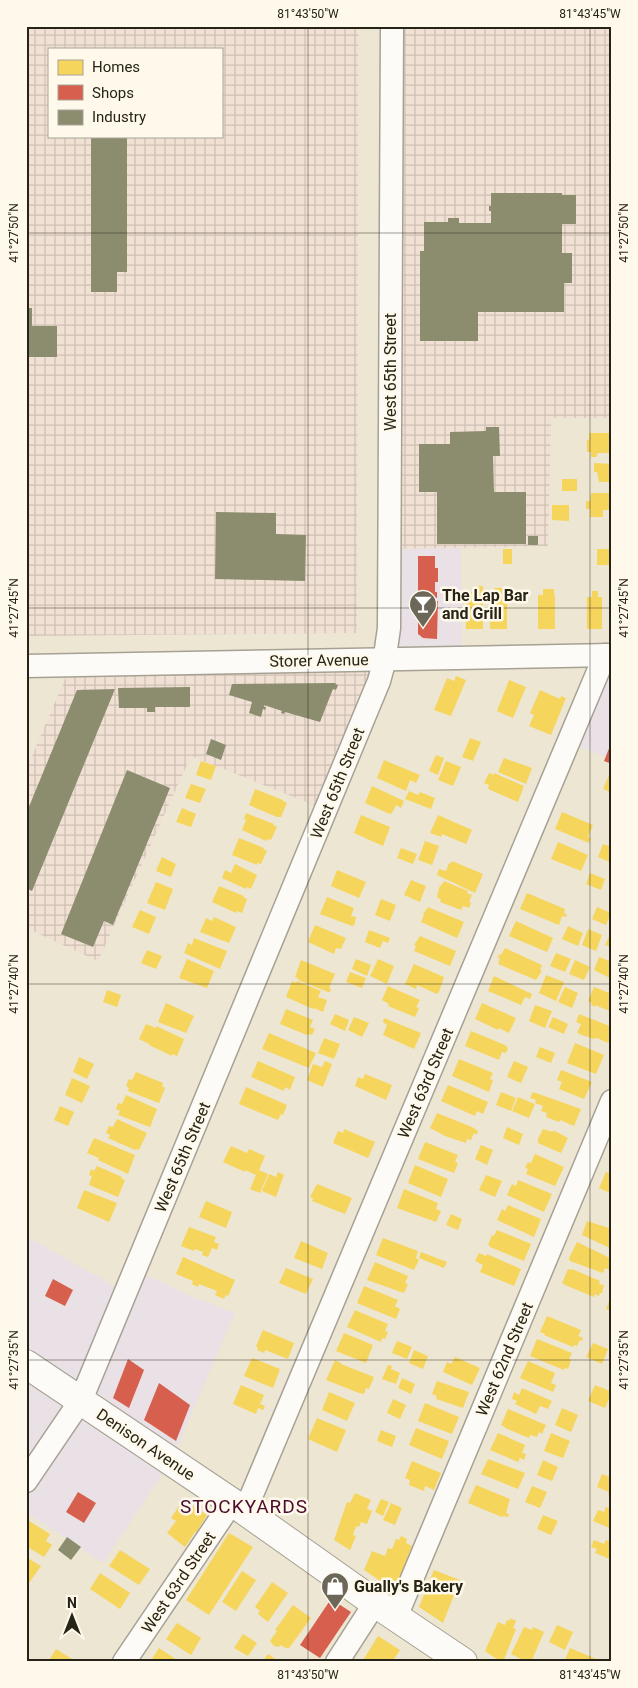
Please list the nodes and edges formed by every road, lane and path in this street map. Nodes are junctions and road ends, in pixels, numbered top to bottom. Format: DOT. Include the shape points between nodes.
graph roads {
  1 [pos="392,26"];
  2 [pos="608,655"];
  3 [pos="385,659"];
  4 [pos="26,666"];
  5 [pos="612,1101"];
  6 [pos="26,1364"];
  7 [pos="81,1400"];
  8 [pos="26,1481"];
  9 [pos="239,1506"];
  10 [pos="386,1610"];
  11 [pos="124,1662"];
  12 [pos="337,1662"];
  13 [pos="463,1662"];
  1 -- 3 [label="street, West 65th Street" via="389,628"];
  2 -- 3 [label="street, Storer Avenue"];
  2 -- 9 [label="street, West 63rd Street"];
  3 -- 4 [label="street, Storer Avenue"];
  3 -- 7 [label="street, West 65th Street" via="379,681"];
  5 -- 10 [label="street, West 62nd Street"];
  6 -- 7 [label="main road, Denison Avenue"];
  7 -- 8 [label="street, West 65th Street"];
  7 -- 9 [label="main road, Denison Avenue"];
  9 -- 10 [label="main road, Denison Avenue"];
  9 -- 11 [label="street, West 63rd Street"];
  10 -- 12 [label="street, West 62nd Street"];
  10 -- 13 [label="main road, Denison Avenue"];
}
